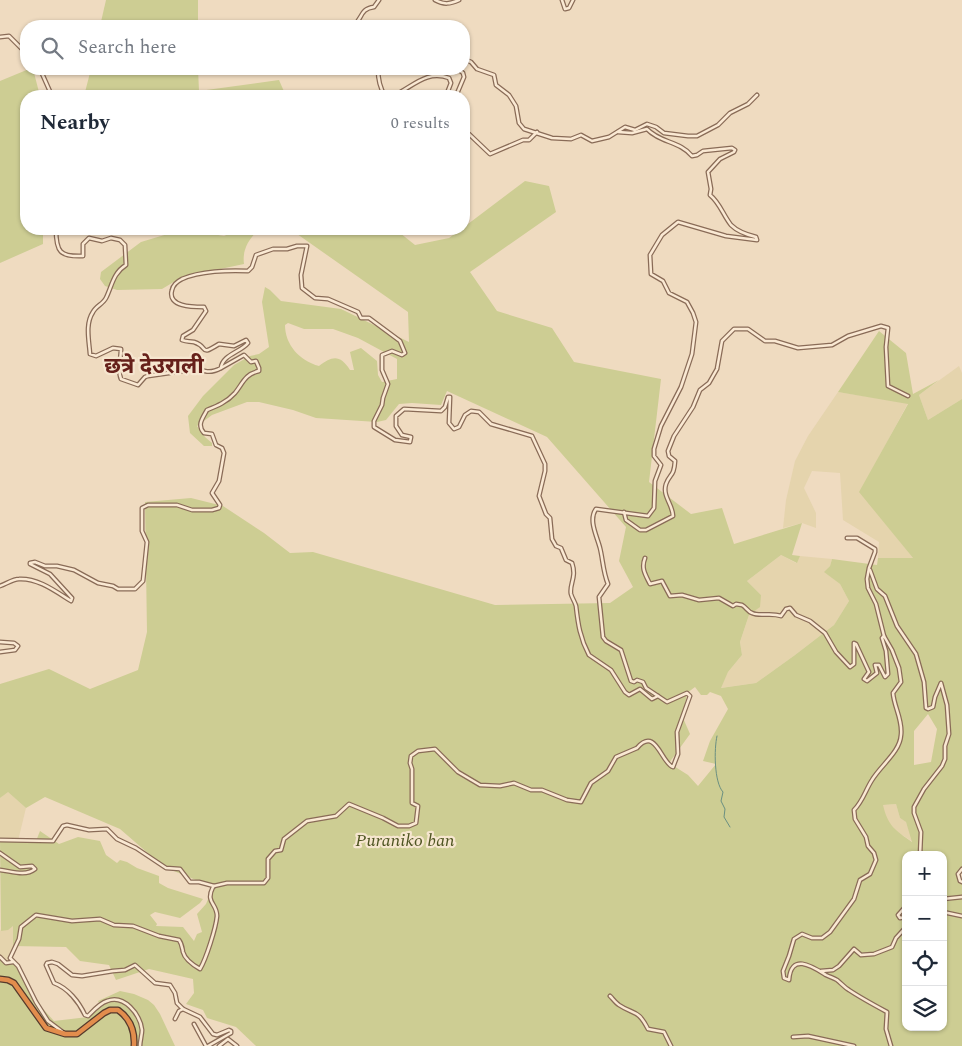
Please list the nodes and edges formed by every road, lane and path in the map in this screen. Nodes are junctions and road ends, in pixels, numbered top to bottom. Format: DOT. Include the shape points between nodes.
graph roads {
  1 [pos="378,0"];
  2 [pos="435,0"];
  3 [pos="459,0"];
  4 [pos="562,0"];
  5 [pos="574,0"];
  6 [pos="358,20"];
  7 [pos="0,37"];
  8 [pos="20,47"];
  9 [pos="470,62"];
  10 [pos="43,75"];
  11 [pos="378,75"];
  12 [pos="441,75"];
  13 [pos="441,75"];
  14 [pos="464,75"];
  15 [pos="49,90"];
  16 [pos="383,90"];
  17 [pos="404,90"];
  18 [pos="448,90"];
  19 [pos="458,90"];
  20 [pos="757,95"];
  21 [pos="537,132"];
  22 [pos="618,132"];
  23 [pos="470,135"];
  24 [pos="57,235"];
  25 [pos="221,368"];
  26 [pos="908,396"];
  27 [pos="624,512"];
  28 [pos="847,538"];
  29 [pos="645,558"];
  30 [pos="869,568"];
  31 [pos="0,586"];
  32 [pos="884,636"];
  33 [pos="0,642"];
  34 [pos="0,652"];
  35 [pos="658,696"];
  36 [pos="0,840"];
  37 [pos="920,851"];
  38 [pos="0,854"];
  39 [pos="962,869"];
  40 [pos="0,870"];
  41 [pos="962,882"];
  42 [pos="214,886"];
  43 [pos="962,897"];
  44 [pos="947,899"];
  45 [pos="947,913"];
  46 [pos="962,916"];
  47 [pos="902,931"];
  48 [pos="0,957"];
  49 [pos="13,962"];
  50 [pos="822,971"];
  51 [pos="0,979"];
  52 [pos="610,996"];
  53 [pos="183,1009"];
  54 [pos="175,1019"];
  55 [pos="194,1024"];
  56 [pos="65,1034"];
  57 [pos="793,1036"];
  58 [pos="134,1046"];
  59 [pos="140,1046"];
  60 [pos="207,1046"];
  61 [pos="219,1046"];
  62 [pos="237,1046"];
  63 [pos="671,1046"];
  64 [pos="854,1046"];
  65 [pos="891,1046"];
  1 -- 6 [label="street"];
  2 -- 3 [label="street" via="442,4"];
  4 -- 5 [label="street" via="565,9"];
  7 -- 8 [label="street" via="9,36"];
  9 -- 21 [label="street" via="477,69 494,75 496,85 509,95 516,106 519,124 524,129"];
  10 -- 15 [label="street"];
  11 -- 16 [label="street"];
  12 -- 18 [label="street" via="449,78"];
  13 -- 17 [label="street" via="428,76"];
  14 -- 19 [label="street"];
  20 -- 22 [label="street" via="718,125 697,136 664,133 647,124 635,130 625,127"];
  21 -- 22 [label="street" via="552,138 571,139 581,135 592,141"];
  21 -- 23 [label="street" via="530,140 490,154"];
  22 -- 27 [label="street" via="647,129 654,137 686,148 692,156 703,151 735,150 708,172 710,195 732,225 756,236 756,240 726,236 678,222 662,235 650,255 651,274 663,281 669,294 687,302 696,322 692,354 654,449 654,456 662,465 655,481 654,508 648,516"];
  24 -- 25 [label="street" via="58,247 69,256 83,256 83,244 89,238 102,241 116,239 125,245 126,265 120,269 103,302 93,311 88,327 90,354 96,356 113,348 121,349 122,361 118,372 121,379 138,385 145,377 194,366 204,372"];
  25 -- 31 [label="street" via="244,355 251,362 256,360 259,372 251,373 223,404 207,410 200,424 204,433 212,434 216,445 224,452 219,481 212,493 219,508 192,510 177,504 142,508 142,531 147,542 143,581 135,589 118,590 74,570 35,562 30,564 50,574 72,598 70,601 37,582 18,579"];
  25 -- 35 [label="street" via="225,359 245,347 248,341 243,340 234,346 219,344 208,351 196,343 182,340 206,311 172,300 176,284 191,276 248,271 256,255 273,249 307,246 301,275 302,288 315,298 328,299 358,312 361,318 369,318 400,341 405,353 392,351 382,355 382,370 388,384 374,427 395,440 410,442 411,437 402,435 396,426 396,416 404,409 441,411 450,396 449,423 454,428 459,427 464,415 471,411 479,412 491,424 532,436 545,464 539,496 550,518 552,539 575,571 571,595 576,604 580,637 585,648 589,656 611,670 629,695 638,688 652,699"];
  26 -- 27 [label="street" via="888,386 888,328 881,326 848,336 832,345 798,348 765,340 748,329 734,329 722,341 717,369 709,383 700,390 668,451 675,461 674,472 666,484 666,498 673,516 640,530 626,520"];
  27 -- 35 [label="street" via="596,509 593,513 594,532 608,584 598,597 603,637 621,650 631,681 641,681"];
  28 -- 30 [label="street" via="857,538 875,549"];
  29 -- 32 [label="street" via="643,571 650,584 662,581 670,596 682,595 699,600 718,598 733,606 742,605 757,615 781,616 790,608 825,633 850,667 854,664 856,644 869,672 864,680 867,681 877,673 875,665 879,665 885,677 888,674"];
  30 -- 32 [label="street" via="868,588 876,604"];
  30 -- 37 [label="street" via="897,626 916,654 924,682 926,708 933,707 941,684 947,705 949,734 942,766 914,807 921,832"];
  32 -- 50 [label="street" via="899,668 901,682 893,693 901,736 897,748 873,778 862,803 854,810 876,860 870,874 860,880 854,899 830,932 822,938 802,934 794,939 782,971 789,980 789,972 797,965 806,964"];
  33 -- 34 [label="street" via="18,646 15,650"];
  35 -- 42 [label="street" via="667,702 687,693 690,696 677,732 678,754 673,767 665,761 654,743 639,745 616,757 608,772 591,784 581,802 542,790 530,790 514,782 500,786 480,785 458,772 434,749 418,751 411,756 410,763 412,803 418,806 416,823 398,826 349,804 336,816 307,821 284,839 281,850 275,851 268,859 268,878 264,883"];
  36 -- 42 [label="street" via="53,842 67,825 89,830 106,829 166,868 180,869 190,882"];
  38 -- 40 [label="street" via="20,867 32,866 34,869 20,873"];
  39 -- 41 [label="street" via="958,874"];
  42 -- 49 [label="street" via="209,895 217,914 216,925 200,970 183,953 179,940 100,919 72,921 36,915 21,926 10,958"];
  43 -- 44 [label="street"];
  45 -- 46 [label="street"];
  47 -- 50 [label="street" via="892,947 886,950 861,955 854,949 840,966"];
  48 -- 49 [label="street" via="6,963"];
  49 -- 56 [label="street" via="50,1024"];
  50 -- 65 [label="street" via="886,1012"];
  51 -- 56 [label="highway" via="14,983 46,1028"];
  52 -- 63 [label="street" via="619,1005 642,1017 648,1029 664,1032"];
  53 -- 54 [label="street"];
  53 -- 59 [label="street" via="170,985 156,983 134,965 125,970 82,976 72,975 58,964 47,963 54,982 73,996 85,1015 88,1016 105,1001 118,999 128,1004 142,1030"];
  53 -- 60 [label="street" via="200,1017 213,1034 231,1031"];
  55 -- 60 [label="street"];
  56 -- 58 [label="highway" via="77,1034 104,1013 118,1010 132,1024"];
  57 -- 64 [label="street"];
  61 -- 62 [label="street" via="228,1039"];
}
